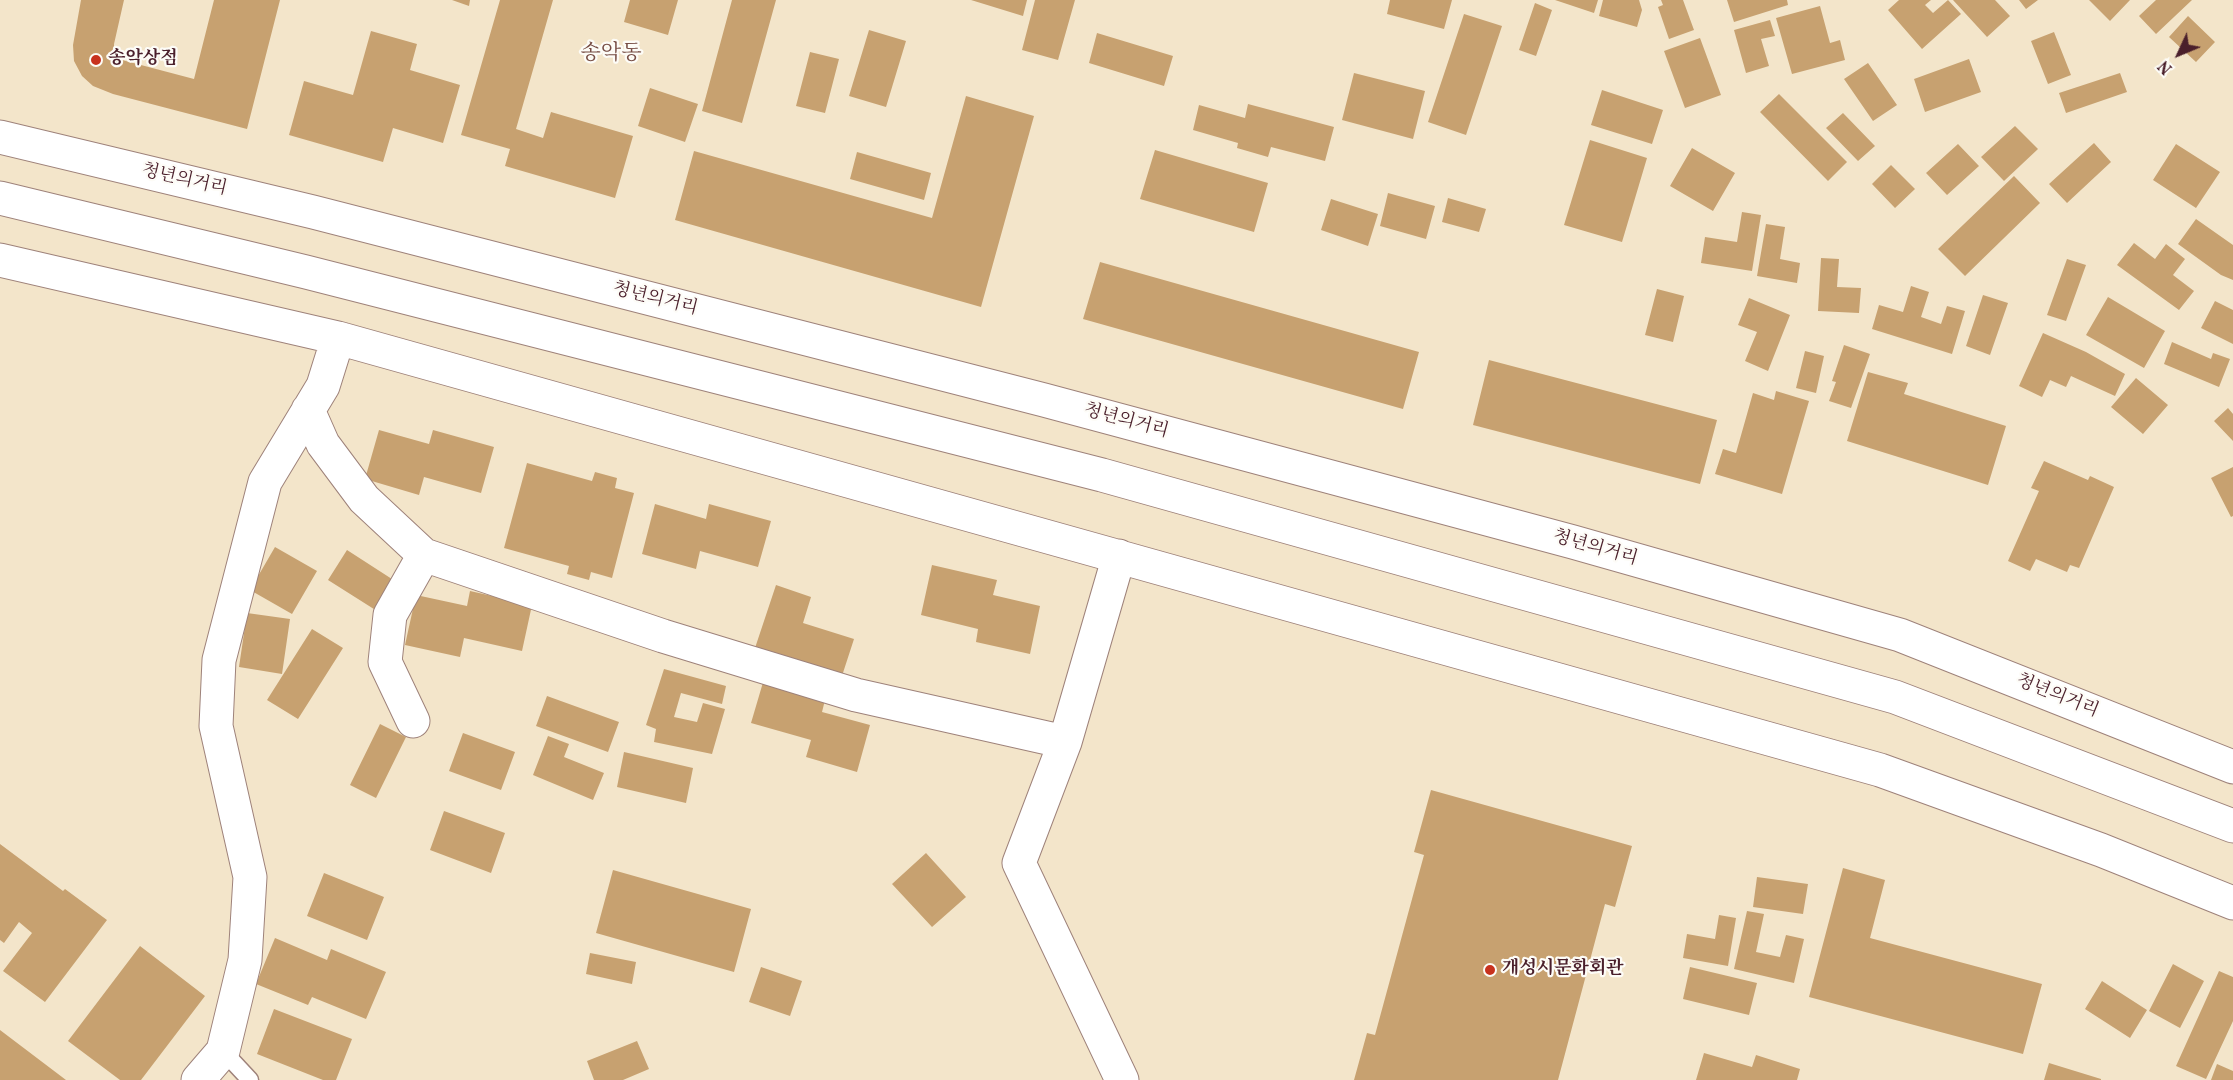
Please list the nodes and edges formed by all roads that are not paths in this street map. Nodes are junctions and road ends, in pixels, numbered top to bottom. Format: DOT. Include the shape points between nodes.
graph roads {
  1 [pos="0,137"];
  2 [pos="0,198"];
  3 [pos="0,260"];
  4 [pos="338,338"];
  5 [pos="308,410"];
  6 [pos="424,555"];
  7 [pos="1119,556"];
  8 [pos="413,721"];
  9 [pos="1065,742"];
  10 [pos="2233,767"];
  11 [pos="2233,826"];
  12 [pos="2233,903"];
  13 [pos="223,1052"];
  14 [pos="198,1080"];
  15 [pos="250,1080"];
  16 [pos="1122,1080"];
  1 -- 10 [label="street, 청년의거리" via="313,212 1033,397 1900,635"];
  2 -- 11 [label="street" via="1102,475 1883,693"];
  3 -- 4 [label="street"];
  4 -- 5 [label="street" via="323,386"];
  4 -- 7 [label="street"];
  5 -- 6 [label="street" via="323,444 364,499"];
  5 -- 13 [label="street" via="265,482 219,660 216,726 250,877 245,960"];
  6 -- 8 [label="street" via="390,615 385,662"];
  6 -- 9 [label="street" via="663,636 856,695"];
  7 -- 9 [label="street"];
  7 -- 12 [label="street" via="1880,770 2101,850"];
  9 -- 16 [label="street" via="1019,863"];
  13 -- 14 [label="street"];
  13 -- 15 [label="lane"];
}
